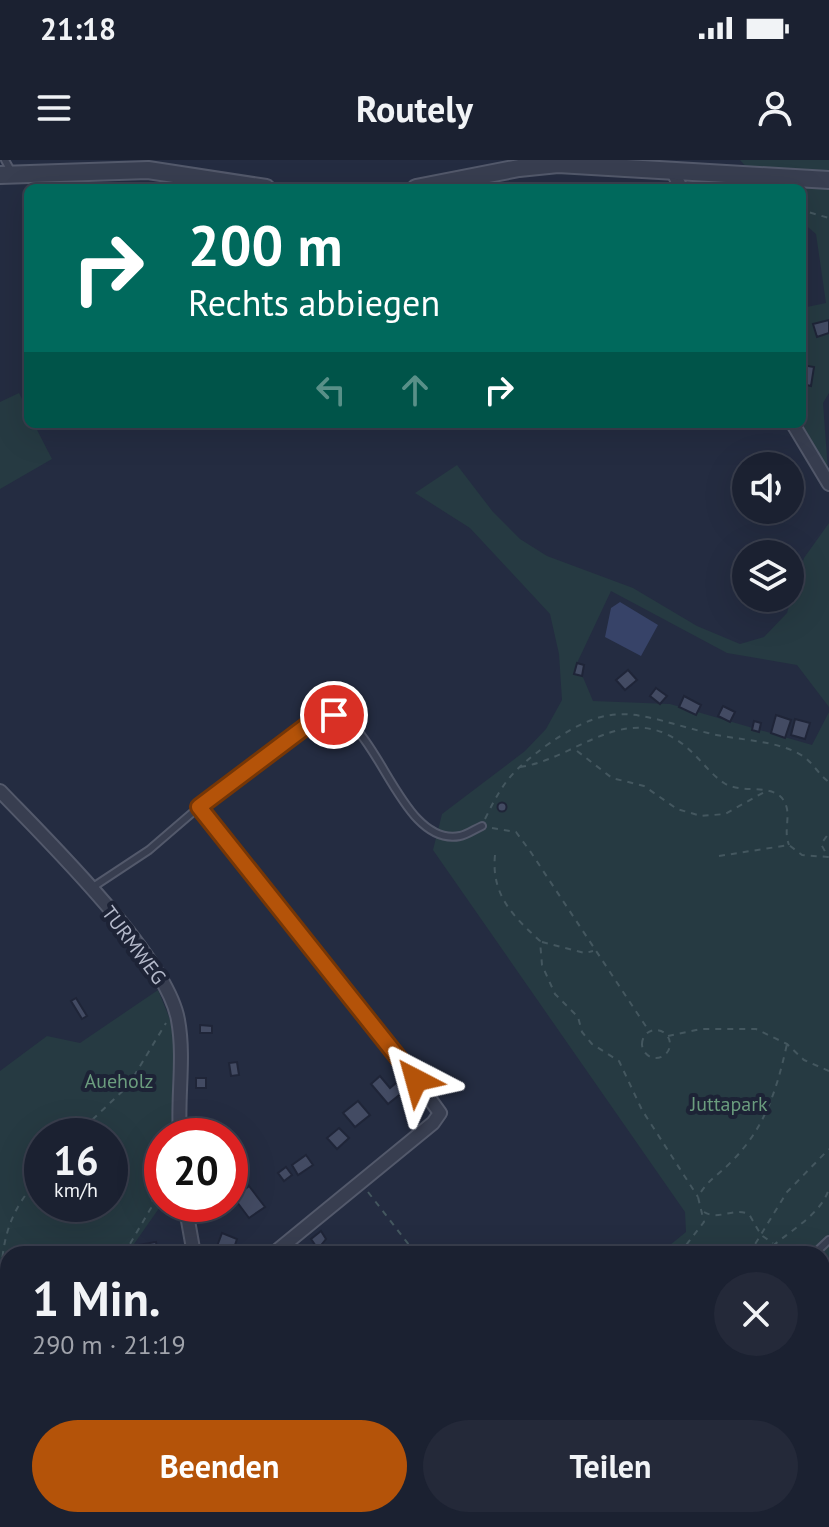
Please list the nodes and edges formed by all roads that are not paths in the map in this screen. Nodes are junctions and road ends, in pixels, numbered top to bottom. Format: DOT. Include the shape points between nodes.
graph roads {
  1 [pos="672,170"];
  2 [pos="9,171"];
  3 [pos="829,180"];
  4 [pos="240,184"];
  5 [pos="437,184"];
  6 [pos="679,184"];
  7 [pos="795,428"];
  8 [pos="829,484"];
  9 [pos="0,791"];
  10 [pos="199,807"];
  11 [pos="482,826"];
  12 [pos="90,889"];
  13 [pos="416,1080"];
  14 [pos="180,1118"];
  15 [pos="188,1222"];
  16 [pos="193,1246"];
  17 [pos="283,1246"];
  1 -- 3 [label="street"];
  1 -- 5 [label="street" via="558,164"];
  1 -- 6 [label="street"];
  2 -- 4 [label="street" via="148,170"];
  7 -- 8 [label="street"];
  9 -- 12 [label="street, TURMWEG"];
  10 -- 11 [label="lane" via="309,724 334,715 364,739 428,830 459,837"];
  10 -- 12 [label="lane" via="149,850"];
  10 -- 13 [label="lane"];
  12 -- 14 [label="street, TURMWEG" via="153,965 175,1004"];
  13 -- 17 [label="street" via="440,1113 433,1123"];
  15 -- 16 [label="street"];
}
